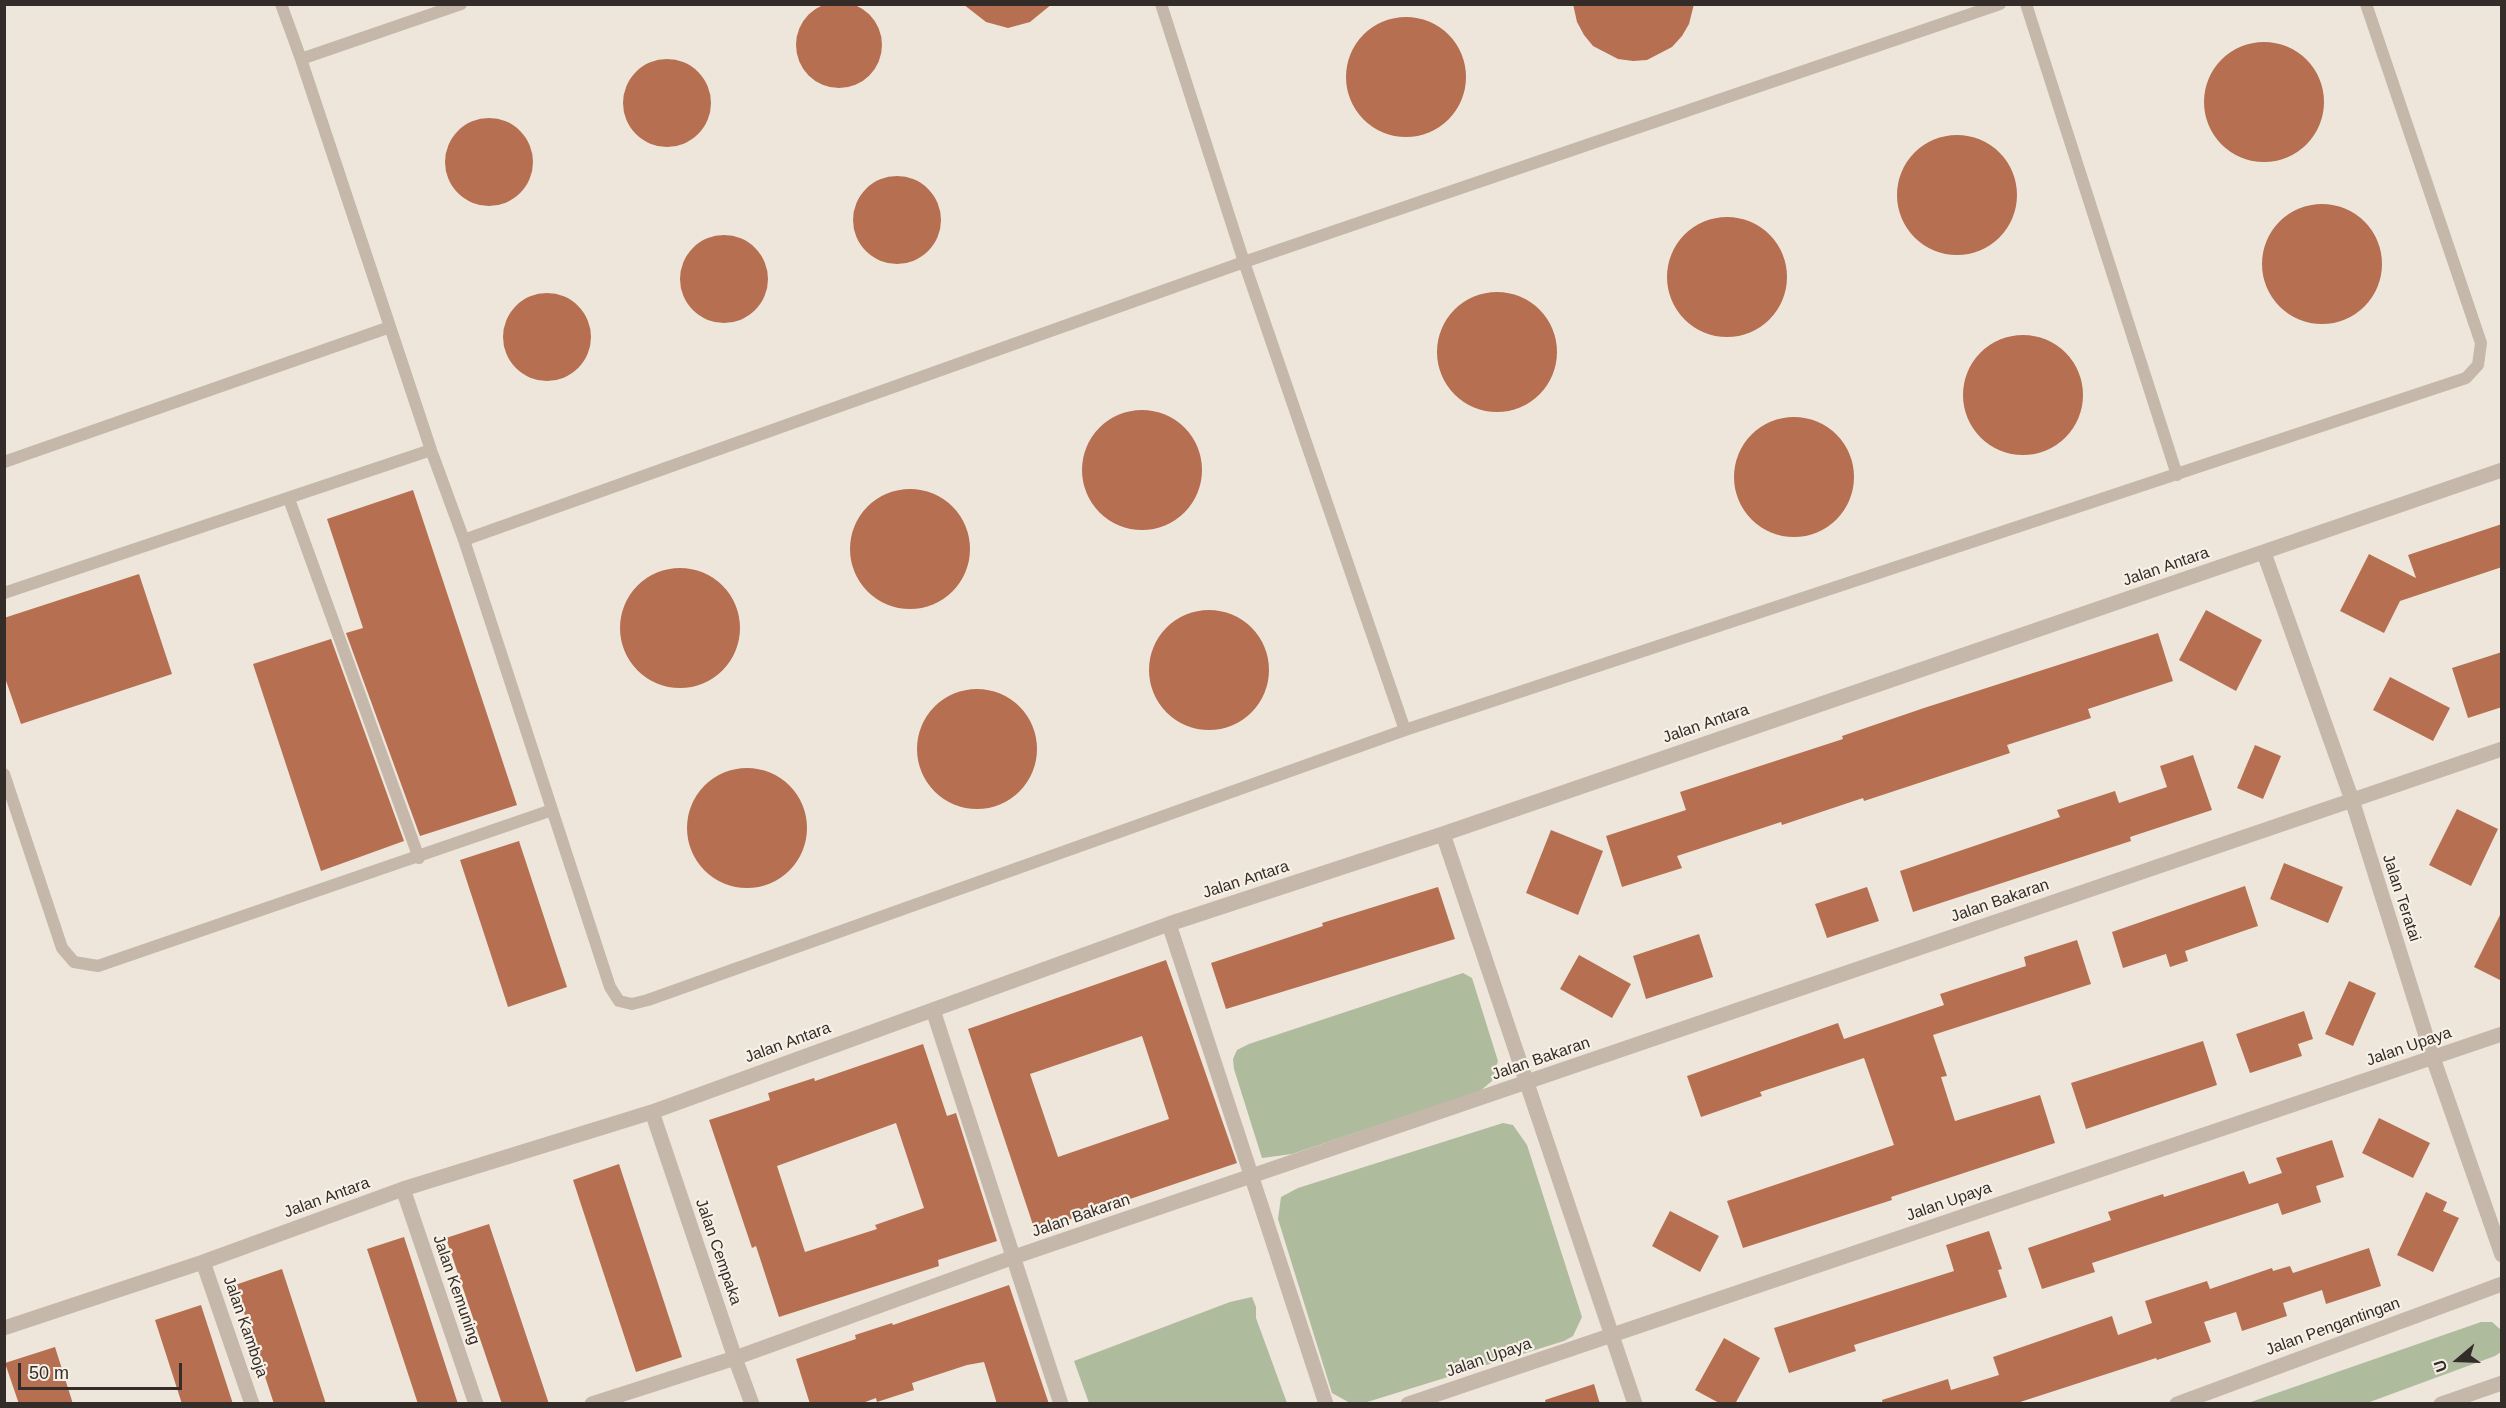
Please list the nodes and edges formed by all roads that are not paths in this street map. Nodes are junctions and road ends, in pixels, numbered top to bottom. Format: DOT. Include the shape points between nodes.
graph roads {
  1 [pos="281,4"];
  2 [pos="461,4"];
  3 [pos="1161,4"];
  4 [pos="2000,4"];
  5 [pos="2026,4"];
  6 [pos="2366,4"];
  7 [pos="301,59"];
  8 [pos="1244,262"];
  9 [pos="390,327"];
  10 [pos="431,450"];
  11 [pos="4,462"];
  12 [pos="2502,470"];
  13 [pos="2177,475"];
  14 [pos="289,499"];
  15 [pos="464,540"];
  16 [pos="2264,553"];
  17 [pos="4,593"];
  18 [pos="1405,730"];
  19 [pos="2502,749"];
  20 [pos="4,774"];
  21 [pos="2352,800"];
  22 [pos="552,810"];
  23 [pos="1443,834"];
  24 [pos="419,858"];
  25 [pos="1169,924"];
  26 [pos="933,1010"];
  27 [pos="2502,1034"];
  28 [pos="2433,1058"];
  29 [pos="1528,1082"];
  30 [pos="652,1112"];
  31 [pos="1252,1178"];
  32 [pos="403,1189"];
  33 [pos="2502,1255"];
  34 [pos="1014,1257"];
  35 [pos="203,1262"];
  36 [pos="2502,1284"];
  37 [pos="4,1328"];
  38 [pos="1613,1335"];
  39 [pos="735,1358"];
  40 [pos="2502,1383"];
  41 [pos="252,1404"];
  42 [pos="476,1404"];
  43 [pos="592,1404"];
  44 [pos="752,1404"];
  45 [pos="1061,1404"];
  46 [pos="1326,1404"];
  47 [pos="1408,1404"];
  48 [pos="1635,1404"];
  49 [pos="2177,1404"];
  50 [pos="2441,1404"];
  1 -- 7 [label="lane"];
  2 -- 7 [label="lane"];
  3 -- 8 [label="lane"];
  4 -- 8 [label="lane"];
  5 -- 13 [label="lane"];
  6 -- 13 [label="lane" via="2481,343 2478,365 2466,378"];
  7 -- 9 [label="lane"];
  8 -- 15 [label="lane"];
  8 -- 18 [label="lane"];
  9 -- 10 [label="lane"];
  9 -- 11 [label="lane"];
  10 -- 14 [label="lane"];
  10 -- 15 [label="lane"];
  12 -- 16 [label="street, Jalan Antara"];
  13 -- 18 [label="lane"];
  14 -- 17 [label="lane"];
  14 -- 24 [label="lane"];
  15 -- 22 [label="lane"];
  16 -- 21 [label="street, Jalan Teratai"];
  16 -- 23 [label="street, Jalan Antara"];
  18 -- 22 [label="lane" via="632,1004 619,1001 610,987"];
  19 -- 21 [label="street, Jalan Bakaran"];
  20 -- 24 [label="lane" via="62,948 74,962 98,966"];
  21 -- 28 [label="street, Jalan Teratai"];
  21 -- 29 [label="street, Jalan Bakaran"];
  22 -- 24 [label="lane"];
  23 -- 25 [label="street, Jalan Antara"];
  23 -- 29 [label="street"];
  25 -- 26 [label="street, Jalan Antara"];
  25 -- 31 [label="street"];
  26 -- 30 [label="street, Jalan Antara"];
  26 -- 34 [label="street"];
  27 -- 28 [label="street, Jalan Upaya"];
  28 -- 33 [label="street, Jalan Teratai"];
  28 -- 38 [label="street, Jalan Upaya"];
  29 -- 31 [label="street, Jalan Bakaran"];
  29 -- 38 [label="street"];
  30 -- 32 [label="street, Jalan Antara"];
  30 -- 39 [label="street, Jalan Cempaka"];
  31 -- 34 [label="street, Jalan Bakaran"];
  31 -- 46 [label="street"];
  32 -- 35 [label="street, Jalan Antara"];
  32 -- 42 [label="street, Jalan Kemuning"];
  34 -- 39 [label="street, Jalan Bakaran"];
  34 -- 45 [label="street"];
  35 -- 37 [label="street, Jalan Antara"];
  35 -- 41 [label="street, Jalan Kamboja"];
  36 -- 49 [label="street, Jalan Pengantingan"];
  38 -- 47 [label="street, Jalan Upaya"];
  38 -- 48 [label="street"];
  39 -- 43 [label="street, Jalan Bakaran"];
  39 -- 44 [label="street, Jalan Cempaka"];
  40 -- 50 [label="street"];
}
